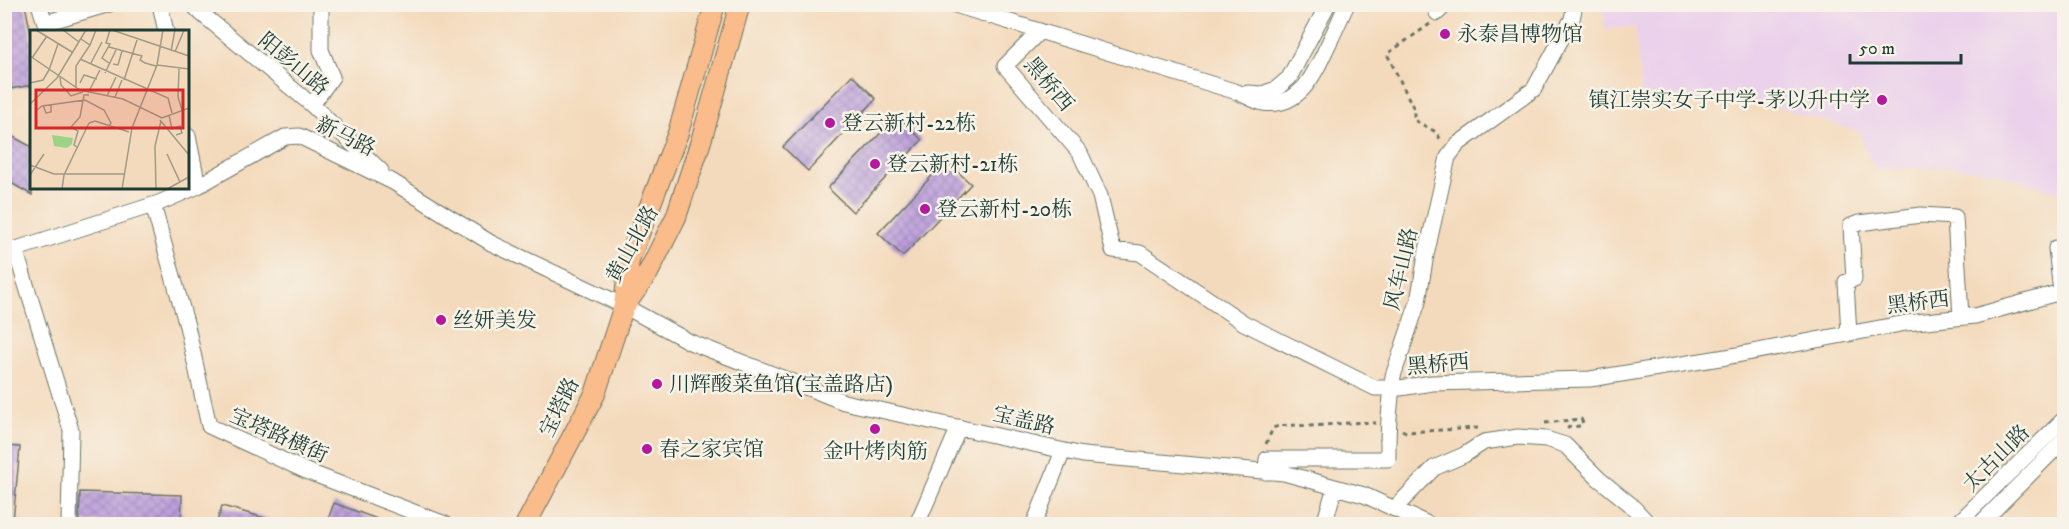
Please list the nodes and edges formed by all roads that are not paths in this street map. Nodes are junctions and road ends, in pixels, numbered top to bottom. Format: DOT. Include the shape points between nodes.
graph roads {
  1 [pos="39,4"];
  2 [pos="109,4"];
  3 [pos="160,4"];
  4 [pos="192,4"];
  5 [pos="321,4"];
  6 [pos="715,4"];
  7 [pos="740,4"];
  8 [pos="952,4"];
  9 [pos="1328,4"];
  10 [pos="1347,4"];
  11 [pos="1575,4"];
  12 [pos="166,30"];
  13 [pos="1040,31"];
  14 [pos="1237,92"];
  15 [pos="312,105"];
  16 [pos="189,141"];
  17 [pos="393,182"];
  18 [pos="198,186"];
  19 [pos="153,205"];
  20 [pos="2056,248"];
  21 [pos="10,251"];
  22 [pos="624,306"];
  23 [pos="1961,317"];
  24 [pos="1849,334"];
  25 [pos="1392,388"];
  26 [pos="2064,420"];
  27 [pos="959,427"];
  28 [pos="2064,440"];
  29 [pos="1063,451"];
  30 [pos="1267,466"];
  31 [pos="1335,487"];
  32 [pos="1394,509"];
  33 [pos="69,525"];
  34 [pos="444,525"];
  35 [pos="526,525"];
  36 [pos="917,525"];
  37 [pos="1034,525"];
  38 [pos="1324,525"];
  39 [pos="1428,525"];
  40 [pos="1649,525"];
  41 [pos="1957,525"];
  42 [pos="1980,525"];
  1 -- 2 [label="street" via="45,23"];
  3 -- 12 [label="street"];
  4 -- 15 [label="street, 阳彭山路"];
  5 -- 15 [label="street" via="321,50 332,77"];
  6 -- 22 [label="main road, 黄山北路" via="678,133 629,260"];
  7 -- 22 [label="main road, 黄山北路" via="675,217 648,273"];
  8 -- 13 [label="street"];
  9 -- 14 [label="street" via="1289,78 1262,94"];
  10 -- 14 [label="street" via="1314,77 1304,90 1277,103 1260,103"];
  11 -- 25 [label="street, 风车山路" via="1572,19 1534,88 1458,144 1448,157 1418,302"];
  13 -- 14 [label="street"];
  13 -- 25 [label="street, 黑桥西" via="1005,66 1080,153 1100,196 1113,250 1140,253 1244,322 1375,388"];
  15 -- 17 [label="street, 阳彭山路"];
  16 -- 18 [label="street"];
  17 -- 18 [label="street, 新马路" via="299,136 285,137"];
  17 -- 22 [label="street, 新马路" via="491,243"];
  18 -- 19 [label="street, 新马路"];
  19 -- 21 [label="street, 新马路"];
  19 -- 34 [label="street, 宝塔路横街" via="187,326 209,426 306,471"];
  20 -- 23 [label="street, 黑桥西" via="2061,292"];
  21 -- 33 [label="street" via="71,430"];
  22 -- 27 [label="street, 宝盖路" via="690,342 844,402"];
  22 -- 35 [label="main road, 宝塔路" via="595,394"];
  23 -- 24 [label="street, 黑桥西"];
  23 -- 24 [label="street" via="1955,217 1921,214 1859,223 1851,226 1854,279 1846,282"];
  24 -- 25 [label="street, 黑桥西" via="1590,379 1432,383"];
  25 -- 30 [label="street, 风车山路, bridge" via="1388,459"];
  26 -- 41 [label="street, 太古山路"];
  27 -- 29 [label="street, 宝盖路"];
  27 -- 36 [label="street"];
  28 -- 42 [label="street, 太古山路"];
  29 -- 30 [label="street, 宝盖路"];
  29 -- 37 [label="street"];
  30 -- 31 [label="street, 宝盖路"];
  31 -- 32 [label="street, 宝盖路"];
  31 -- 38 [label="street"];
  32 -- 39 [label="street, 宝盖路"];
  32 -- 40 [label="street" via="1434,468 1484,442 1518,437 1565,445"];
}
